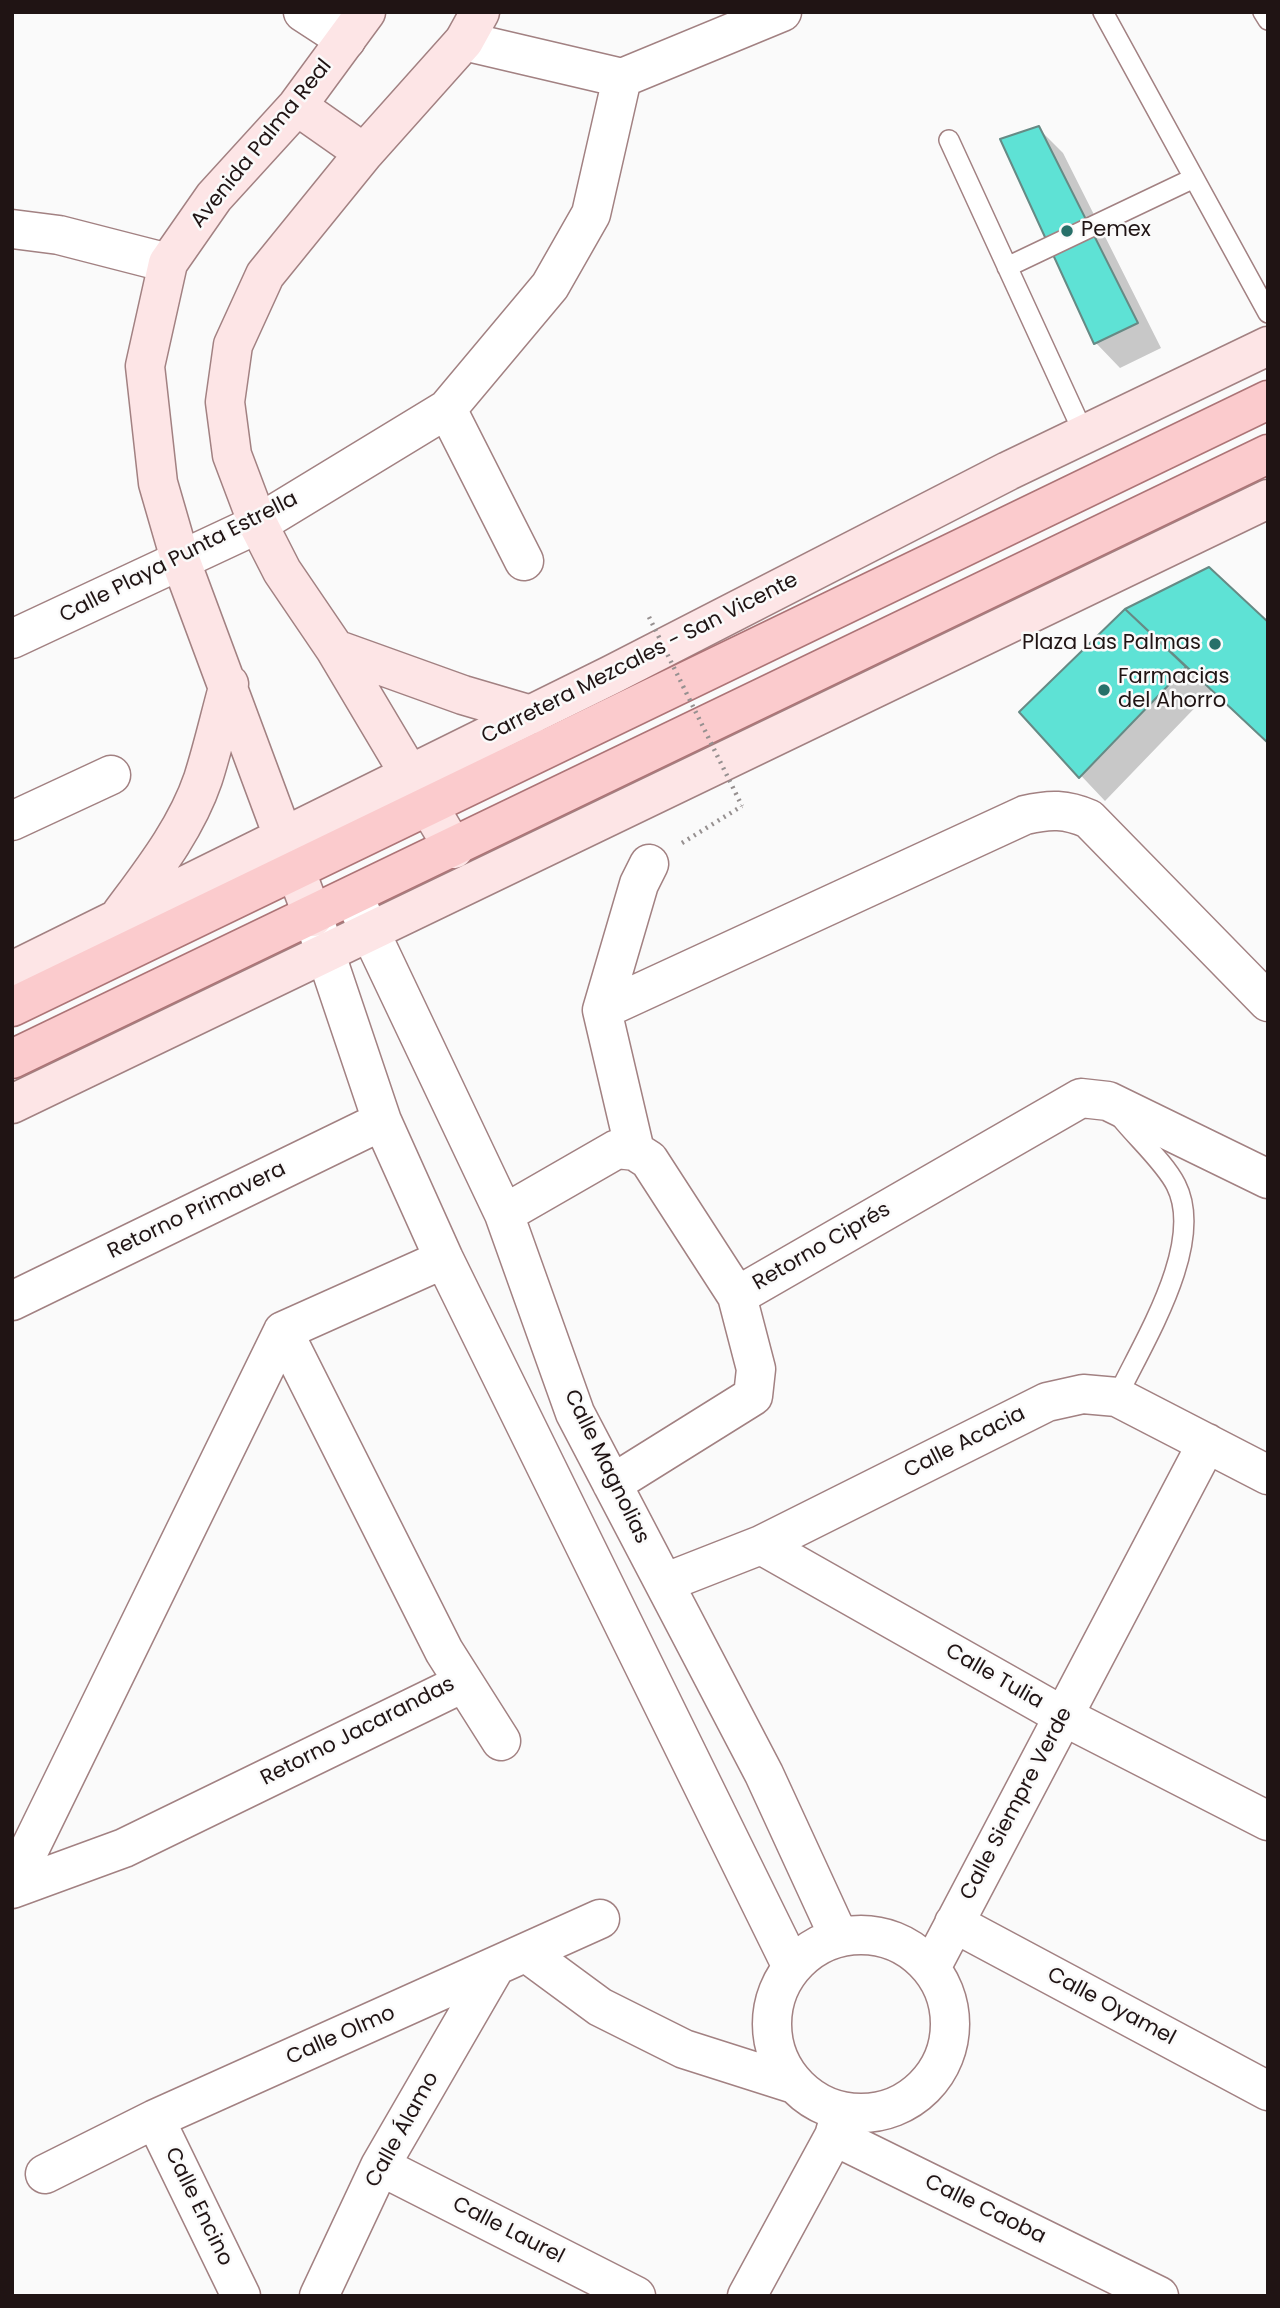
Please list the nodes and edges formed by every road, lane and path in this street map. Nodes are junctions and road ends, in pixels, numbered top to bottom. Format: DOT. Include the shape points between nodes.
graph roads {
  1 [pos="303,12"];
  2 [pos="782,12"];
  3 [pos="1103,12"];
  4 [pos="1263,12"];
  5 [pos="1268,20"];
  6 [pos="356,26"];
  7 [pos="472,26"];
  8 [pos="622,78"];
  9 [pos="297,106"];
  10 [pos="949,140"];
  11 [pos="364,153"];
  12 [pos="1194,178"];
  13 [pos="12,229"];
  14 [pos="168,263"];
  15 [pos="1007,267"];
  16 [pos="1268,313"];
  17 [pos="1268,346"];
  18 [pos="1268,400"];
  19 [pos="447,409"];
  20 [pos="1084,434"];
  21 [pos="1268,454"];
  22 [pos="1268,499"];
  23 [pos="258,524"];
  24 [pos="180,559"];
  25 [pos="524,561"];
  26 [pos="649,617"];
  27 [pos="12,639"];
  28 [pos="335,649"];
  29 [pos="229,684"];
  30 [pos="531,715"];
  31 [pos="111,775"];
  32 [pos="419,790"];
  33 [pos="12,821"];
  34 [pos="454,849"];
  35 [pos="289,853"];
  36 [pos="649,864"];
  37 [pos="361,914"];
  38 [pos="118,919"];
  39 [pos="318,935"];
  40 [pos="12,971"];
  41 [pos="1268,1002"];
  42 [pos="12,1007"];
  43 [pos="602,1010"];
  44 [pos="12,1059"];
  45 [pos="1094,1099"];
  46 [pos="12,1104"];
  47 [pos="382,1121"];
  48 [pos="635,1151"];
  49 [pos="1268,1180"];
  50 [pos="504,1214"];
  51 [pos="444,1259"];
  52 [pos="737,1296"];
  53 [pos="12,1301"];
  54 [pos="283,1331"];
  55 [pos="1117,1397"];
  56 [pos="575,1413"];
  57 [pos="529,1433"];
  58 [pos="1207,1443"];
  59 [pos="1268,1475"];
  60 [pos="612,1484"];
  61 [pos="761,1545"];
  62 [pos="664,1583"];
  63 [pos="463,1683"];
  64 [pos="1063,1716"];
  65 [pos="500,1741"];
  66 [pos="1268,1821"];
  67 [pos="12,1887"];
  68 [pos="600,1919"];
  69 [pos="954,1923"];
  70 [pos="839,1937"];
  71 [pos="511,1961"];
  72 [pos="792,1967"];
  73 [pos="931,1968"];
  74 [pos="794,2084"];
  75 [pos="1268,2091"];
  76 [pos="155,2119"];
  77 [pos="837,2124"];
  78 [pos="380,2166"];
  79 [pos="45,2174"];
  80 [pos="241,2296"];
  81 [pos="319,2296"];
  82 [pos="636,2296"];
  83 [pos="747,2296"];
  84 [pos="1158,2296"];
  1 -- 6 [label="street"];
  2 -- 8 [label="street"];
  3 -- 12 [label="lane"];
  4 -- 5 [label="lane"];
  6 -- 9 [label="main road, Avenida Palma Real"];
  7 -- 8 [label="street"];
  7 -- 11 [label="main road"];
  8 -- 19 [label="street, Calle Playa Punta Estrella" via="591,214 550,286"];
  9 -- 11 [label="main road"];
  9 -- 14 [label="main road, Avenida Palma Real" via="214,197"];
  10 -- 15 [label="lane"];
  11 -- 23 [label="main road" via="265,275 233,345 225,402 232,455"];
  12 -- 15 [label="lane"];
  12 -- 16 [label="lane"];
  13 -- 14 [label="street" via="59,235"];
  14 -- 24 [label="main road, Avenida Palma Real" via="145,366 158,483"];
  15 -- 20 [label="lane"];
  17 -- 20 [label="main road, Carretera Mezcales - San Vicente"];
  18 -- 32 [label="main road, Carretera Mezcales - San Vicente"];
  19 -- 23 [label="street, Calle Playa Punta Estrella"];
  19 -- 25 [label="street"];
  20 -- 30 [label="main road, Carretera Mezcales - San Vicente"];
  21 -- 34 [label="main road"];
  22 -- 37 [label="main road"];
  23 -- 24 [label="street, Calle Playa Punta Estrella"];
  23 -- 28 [label="main road" via="282,571"];
  24 -- 27 [label="street, Calle Playa Punta Estrella"];
  24 -- 29 [label="main road, Avenida Palma Real"];
  26 -- 36 [label="path, bridge" via="742,806"];
  28 -- 30 [label="main road"];
  28 -- 32 [label="main road"];
  29 -- 35 [label="main road, Avenida Palma Real"];
  29 -- 38 [label="main road" via="187,816"];
  30 -- 32 [label="main road, Carretera Mezcales - San Vicente"];
  31 -- 33 [label="street"];
  32 -- 34 [label="main road"];
  32 -- 35 [label="main road, Carretera Mezcales - San Vicente"];
  34 -- 37 [label="main road"];
  35 -- 38 [label="main road, Carretera Mezcales - San Vicente"];
  35 -- 39 [label="main road, Avenida Palma Real"];
  35 -- 42 [label="main road, Carretera Mezcales - San Vicente"];
  36 -- 43 [label="street"];
  37 -- 39 [label="main road"];
  37 -- 50 [label="street, Calle Magnolias"];
  38 -- 40 [label="main road, Carretera Mezcales - San Vicente"];
  39 -- 44 [label="main road"];
  39 -- 46 [label="main road"];
  39 -- 47 [label="street"];
  41 -- 43 [label="street" via="1090,819 1069,810 1047,810 1025,815"];
  43 -- 48 [label="street"];
  45 -- 49 [label="street"];
  45 -- 52 [label="street, Retorno Ciprés"];
  45 -- 55 [label="lane" via="1176,1185 1186,1223 1181,1261"];
  47 -- 51 [label="street"];
  47 -- 53 [label="street, Retorno Primavera"];
  48 -- 50 [label="street" via="617,1149"];
  48 -- 52 [label="street, Retorno Ciprés" via="649,1160"];
  50 -- 56 [label="street, Calle Magnolias"];
  51 -- 54 [label="street"];
  51 -- 57 [label="street"];
  52 -- 60 [label="street" via="756,1369 753,1396"];
  54 -- 63 [label="street, Retorno Jacarandas"];
  54 -- 67 [label="street, Retorno Jacarandas"];
  55 -- 58 [label="street, Calle Acacia"];
  55 -- 61 [label="street, Calle Acacia" via="1083,1394 1047,1402"];
  56 -- 57 [label="street"];
  56 -- 60 [label="street, Calle Magnolias"];
  57 -- 72 [label="street"];
  58 -- 59 [label="street, Calle Acacia"];
  58 -- 64 [label="street, Calle Siempre Verde"];
  60 -- 62 [label="street, Calle Magnolias"];
  61 -- 62 [label="street, Calle Acacia"];
  61 -- 64 [label="street, Calle Tulia"];
  62 -- 70 [label="street, Calle Magnolias" via="764,1774"];
  63 -- 65 [label="street"];
  63 -- 67 [label="street, Retorno Jacarandas" via="124,1847"];
  64 -- 66 [label="street, Calle Tulia"];
  64 -- 69 [label="street, Calle Siempre Verde"];
  68 -- 71 [label="street, Calle Olmo"];
  69 -- 73 [label="street, Calle Siempre Verde"];
  69 -- 75 [label="street, Calle Oyamel"];
  70 -- 72 [label="street" via="813,1948"];
  70 -- 73 [label="street" via="873,1935 905,1946"];
  71 -- 74 [label="street" via="684,2049"];
  71 -- 76 [label="street, Calle Olmo"];
  71 -- 78 [label="street, Calle Álamo"];
  72 -- 74 [label="street" via="776,1994 771,2025 777,2056"];
  73 -- 77 [label="street" via="948,2001 949,2013 950,2038 937,2073 912,2099"];
  74 -- 77 [label="street"];
  76 -- 79 [label="street, Calle Olmo"];
  76 -- 80 [label="street, Calle Encino"];
  77 -- 83 [label="street"];
  77 -- 84 [label="street, Calle Caoba"];
  78 -- 81 [label="street, Calle Álamo"];
  78 -- 82 [label="street, Calle Laurel"];
}
